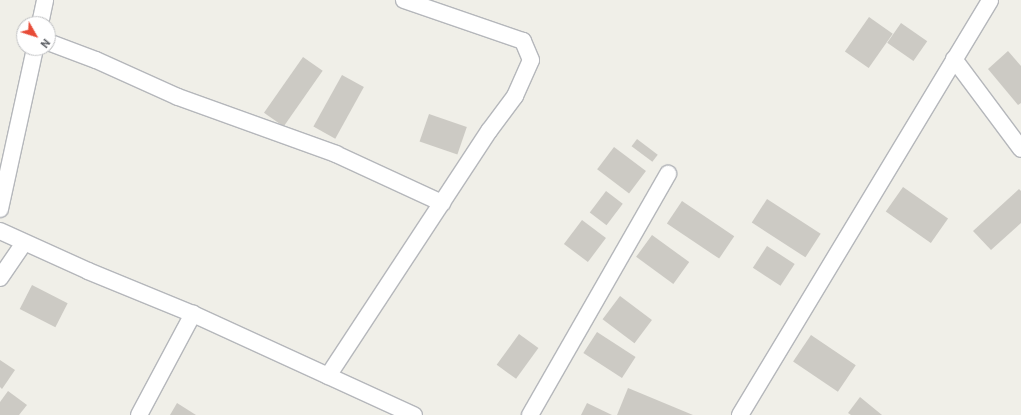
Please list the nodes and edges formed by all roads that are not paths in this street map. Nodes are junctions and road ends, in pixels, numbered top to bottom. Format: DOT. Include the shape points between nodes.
graph roads {
  1 [pos="45,0"];
  2 [pos="404,0"];
  3 [pos="990,0"];
  4 [pos="42,16"];
  5 [pos="56,45"];
  6 [pos="33,56"];
  7 [pos="954,59"];
  8 [pos="1021,149"];
  9 [pos="668,174"];
  10 [pos="442,203"];
  11 [pos="0,210"];
  12 [pos="0,231"];
  13 [pos="24,244"];
  14 [pos="0,278"];
  15 [pos="193,314"];
  16 [pos="328,376"];
  17 [pos="385,410"];
  18 [pos="139,415"];
  19 [pos="414,415"];
  20 [pos="530,415"];
  21 [pos="740,415"];
  1 -- 4 [label="street"];
  2 -- 10 [label="street" via="523,41 531,60 515,96"];
  3 -- 7 [label="street"];
  5 -- 10 [label="street" via="178,97 336,154"];
  6 -- 11 [label="street"];
  7 -- 8 [label="street"];
  7 -- 21 [label="street"];
  9 -- 20 [label="street"];
  10 -- 16 [label="street"];
  12 -- 13 [label="street"];
  13 -- 14 [label="street"];
  13 -- 15 [label="street"];
  15 -- 16 [label="street"];
  15 -- 18 [label="street"];
  16 -- 17 [label="street"];
  17 -- 19 [label="street"];
}
